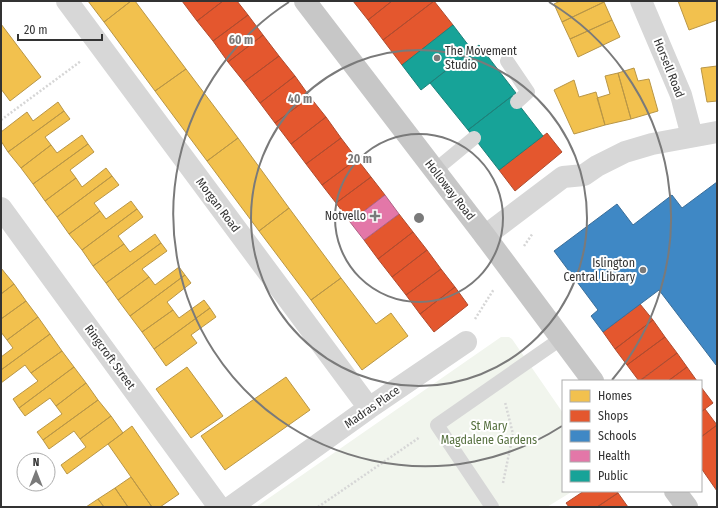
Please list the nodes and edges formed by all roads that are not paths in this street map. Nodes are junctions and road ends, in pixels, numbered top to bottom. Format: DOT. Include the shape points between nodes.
graph roads {
  1 [pos="67,1"];
  2 [pos="305,1"];
  3 [pos="641,1"];
  4 [pos="507,61"];
  5 [pos="517,102"];
  6 [pos="717,132"];
  7 [pos="692,136"];
  8 [pos="474,138"];
  9 [pos="434,171"];
  10 [pos="1,208"];
  11 [pos="485,236"];
  12 [pos="562,338"];
  13 [pos="466,342"];
  14 [pos="592,380"];
  15 [pos="369,408"];
  16 [pos="676,492"];
  17 [pos="219,507"];
  18 [pos="231,507"];
  19 [pos="492,507"];
  20 [pos="686,507"];
  1 -- 15 [label="street, Morgan Road"];
  2 -- 9 [label="highway, Holloway Road"];
  3 -- 7 [label="street, Horsell Road" via="681,95"];
  4 -- 5 [label="lane" via="528,92"];
  6 -- 7 [label="street"];
  7 -- 11 [label="street" via="625,152 584,175 564,177"];
  8 -- 9 [label="lane"];
  9 -- 11 [label="highway, Holloway Road"];
  10 -- 17 [label="street, Ringcroft Street"];
  11 -- 12 [label="highway, Holloway Road"];
  12 -- 14 [label="highway, Holloway Road"];
  12 -- 19 [label="lane" via="437,425"];
  13 -- 15 [label="street, Madras Place"];
  15 -- 18 [label="street, Madras Place"];
  16 -- 20 [label="highway"];
}
